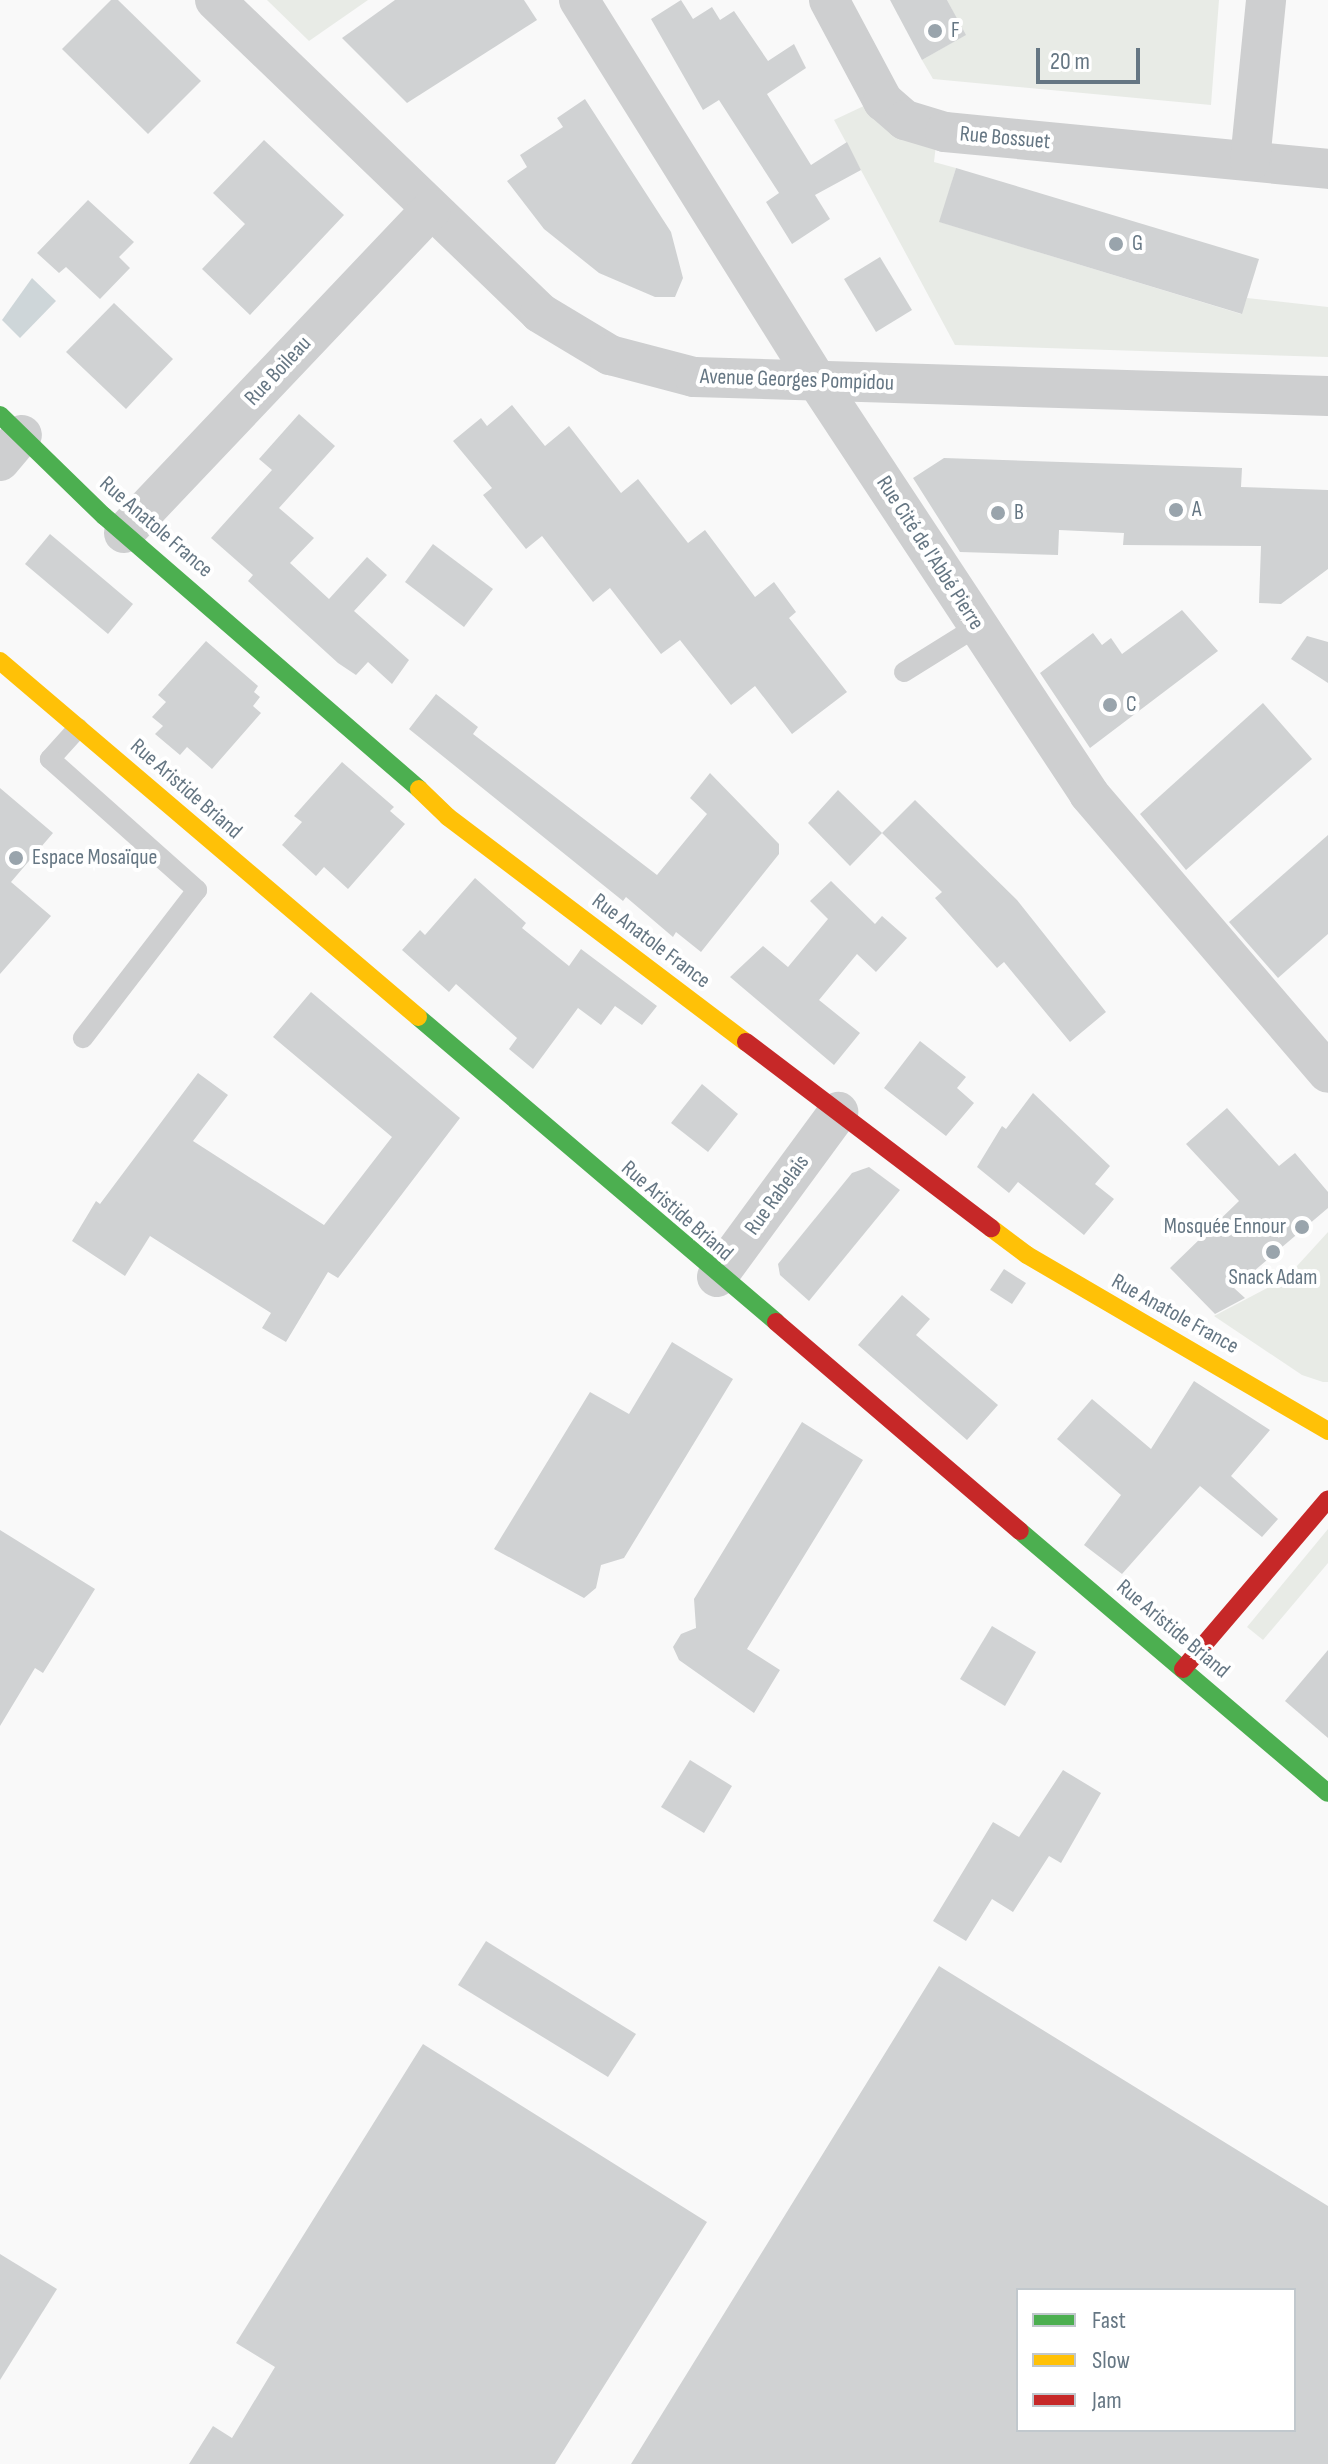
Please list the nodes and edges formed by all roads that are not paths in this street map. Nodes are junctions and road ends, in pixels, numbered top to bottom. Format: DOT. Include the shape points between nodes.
graph roads {
  1 [pos="215,0"];
  2 [pos="579,0"];
  3 [pos="829,0"];
  4 [pos="1266,0"];
  5 [pos="1250,161"];
  6 [pos="1328,169"];
  7 [pos="431,209"];
  8 [pos="817,381"];
  9 [pos="1328,396"];
  10 [pos="7,437"];
  11 [pos="124,533"];
  12 [pos="978,626"];
  13 [pos="0,661"];
  14 [pos="904,672"];
  15 [pos="78,728"];
  16 [pos="83,1038"];
  17 [pos="1328,1073"];
  18 [pos="838,1112"];
  19 [pos="717,1277"];
  20 [pos="1328,1431"];
  21 [pos="1328,1499"];
  22 [pos="1183,1669"];
  23 [pos="1328,1793"];
  1 -- 7 [label="street, Avenue Georges Pompidou"];
  2 -- 8 [label="street, Rue Cité de l'Abbé Pierre"];
  3 -- 5 [label="street, Rue Bossuet" via="883,101 905,120 945,132"];
  4 -- 5 [label="street"];
  5 -- 6 [label="street, Rue Bossuet"];
  7 -- 8 [label="street, Avenue Georges Pompidou" via="540,313 610,355 694,377"];
  7 -- 11 [label="street, Rue Boileau"];
  8 -- 9 [label="street, Avenue Georges Pompidou"];
  8 -- 12 [label="street, Rue Cité de l'Abbé Pierre" via="845,416"];
  10 -- 11 [label="main road, Rue Anatole France"];
  11 -- 18 [label="main road, Rue Anatole France" via="391,762 426,800"];
  12 -- 14 [label="lane"];
  12 -- 17 [label="street, Rue Cité de l'Abbé Pierre" via="1089,794"];
  13 -- 15 [label="main road, Rue Aristide Briand"];
  15 -- 16 [label="lane" via="50,759 197,890"];
  15 -- 19 [label="main road, Rue Aristide Briand"];
  18 -- 19 [label="street, Rue Rabelais"];
  18 -- 20 [label="main road, Rue Anatole France" via="1027,1255"];
  19 -- 22 [label="main road, Rue Aristide Briand"];
  21 -- 22 [label="main road"];
  22 -- 23 [label="main road, Rue Aristide Briand"];
}
